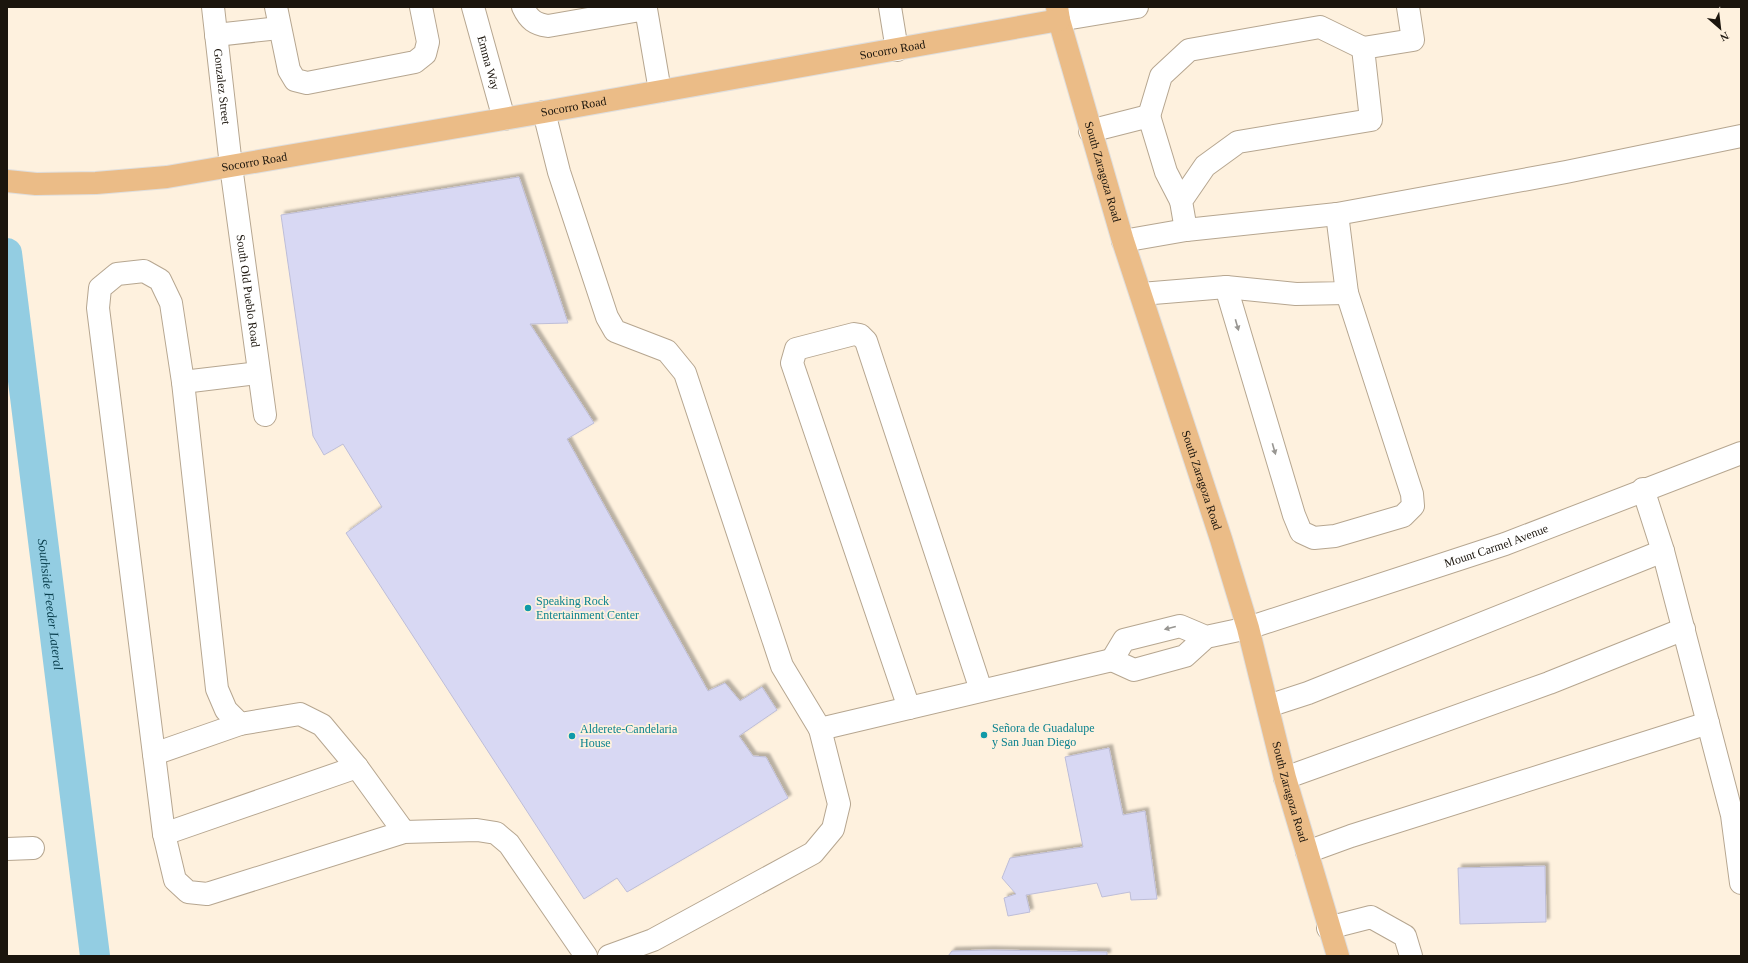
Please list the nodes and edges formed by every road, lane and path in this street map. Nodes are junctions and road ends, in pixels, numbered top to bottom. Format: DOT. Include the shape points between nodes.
graph roads {
  1 [pos="213,7"];
  2 [pos="276,7"];
  3 [pos="421,7"];
  4 [pos="473,7"];
  5 [pos="523,7"];
  6 [pos="890,7"];
  7 [pos="1137,7"];
  8 [pos="1408,7"];
  9 [pos="650,8"];
  10 [pos="1058,13"];
  11 [pos="279,28"];
  12 [pos="216,35"];
  13 [pos="1363,48"];
  14 [pos="897,50"];
  15 [pos="660,91"];
  16 [pos="544,112"];
  17 [pos="1149,116"];
  18 [pos="504,119"];
  19 [pos="1090,131"];
  20 [pos="1741,136"];
  21 [pos="231,166"];
  22 [pos="7,181"];
  23 [pos="1180,201"];
  24 [pos="1337,214"];
  25 [pos="1186,230"];
  26 [pos="1123,241"];
  27 [pos="1226,287"];
  28 [pos="1347,293"];
  29 [pos="1141,294"];
  30 [pos="258,373"];
  31 [pos="183,382"];
  32 [pos="265,415"];
  33 [pos="1741,453"];
  34 [pos="1643,490"];
  35 [pos="1663,551"];
  36 [pos="1248,628"];
  37 [pos="1684,630"];
  38 [pos="1206,637"];
  39 [pos="1112,660"];
  40 [pos="981,690"];
  41 [pos="1268,706"];
  42 [pos="909,708"];
  43 [pos="1708,723"];
  44 [pos="240,724"];
  45 [pos="820,729"];
  46 [pos="154,754"];
  47 [pos="357,767"];
  48 [pos="1285,778"];
  49 [pos="404,832"];
  50 [pos="164,834"];
  51 [pos="33,848"];
  52 [pos="7,849"];
  53 [pos="1307,852"];
  54 [pos="1741,883"];
  55 [pos="1328,928"];
  56 [pos="586,956"];
  57 [pos="609,956"];
  58 [pos="1338,956"];
  59 [pos="1411,956"];
  1 -- 12 [label="street, Gonzalez Street"];
  2 -- 11 [label="street"];
  3 -- 11 [label="street" via="428,42 425,54 415,62 307,83 295,80 289,70"];
  4 -- 18 [label="street, Emma Way"];
  5 -- 9 [label="street" via="527,16 536,24 548,26"];
  6 -- 14 [label="street"];
  7 -- 10 [label="street, Socorro Road"];
  8 -- 13 [label="street" via="1413,40"];
  9 -- 15 [label="street"];
  10 -- 14 [label="main road, Socorro Road"];
  10 -- 19 [label="main road, South Zaragoza Road"];
  11 -- 12 [label="street"];
  12 -- 21 [label="street, Gonzalez Street"];
  13 -- 17 [label="street" via="1320,27 1189,50 1161,76"];
  13 -- 23 [label="street" via="1372,120 1238,142 1205,166"];
  14 -- 15 [label="main road, Socorro Road"];
  15 -- 16 [label="main road, Socorro Road"];
  16 -- 18 [label="main road, Socorro Road"];
  16 -- 45 [label="street" via="559,172 607,317 615,331 667,351 684,373 782,666"];
  17 -- 19 [label="street"];
  17 -- 23 [label="street" via="1166,172"];
  18 -- 21 [label="main road, Socorro Road"];
  19 -- 26 [label="main road, South Zaragoza Road"];
  20 -- 24 [label="street" via="1566,172"];
  21 -- 22 [label="main road, Socorro Road" via="167,177 96,183 36,184"];
  21 -- 30 [label="street, South Old Pueblo Road"];
  23 -- 25 [label="street"];
  24 -- 25 [label="street"];
  24 -- 28 [label="street"];
  25 -- 26 [label="street"];
  26 -- 29 [label="main road, South Zaragoza Road"];
  27 -- 28 [label="street" via="1296,294"];
  27 -- 28 [label="street, one-way" via="1294,515 1301,532 1314,538 1335,536 1403,516 1413,506 1412,494"];
  27 -- 29 [label="street"];
  29 -- 36 [label="main road, South Zaragoza Road" via="1222,539"];
  30 -- 31 [label="street"];
  30 -- 32 [label="street, South Old Pueblo Road"];
  31 -- 44 [label="street" via="217,689 226,710"];
  31 -- 46 [label="street" via="171,303 160,280 144,271 117,274 100,288 98,308"];
  33 -- 34 [label="street, Mount Carmel Avenue"];
  34 -- 35 [label="street"];
  34 -- 36 [label="street, Mount Carmel Avenue" via="1504,544"];
  35 -- 37 [label="street"];
  35 -- 41 [label="street" via="1308,693"];
  36 -- 38 [label="street, Mount Carmel Avenue"];
  36 -- 41 [label="main road, South Zaragoza Road"];
  37 -- 43 [label="street"];
  37 -- 48 [label="street" via="1549,683"];
  38 -- 39 [label="street" via="1185,656 1134,670"];
  38 -- 39 [label="street, one-way" via="1180,626 1124,640"];
  39 -- 40 [label="street"];
  40 -- 42 [label="street"];
  40 -- 42 [label="street" via="866,341 860,335 854,334 796,349 792,363"];
  41 -- 48 [label="main road, South Zaragoza Road"];
  42 -- 45 [label="street"];
  43 -- 53 [label="street"];
  43 -- 54 [label="street" via="1732,815"];
  44 -- 46 [label="street"];
  44 -- 47 [label="street" via="300,714 322,724"];
  45 -- 57 [label="street" via="839,804 833,829 812,853 653,940"];
  46 -- 50 [label="street"];
  47 -- 49 [label="street"];
  47 -- 50 [label="street"];
  48 -- 53 [label="main road, South Zaragoza Road"];
  49 -- 50 [label="street" via="206,894 188,892 175,880"];
  49 -- 56 [label="street" via="477,830 496,833 509,844"];
  51 -- 52 [label="street"];
  53 -- 55 [label="main road, South Zaragoza Road"];
  55 -- 58 [label="main road, South Zaragoza Road"];
  55 -- 59 [label="street" via="1371,917 1405,936"];
}
